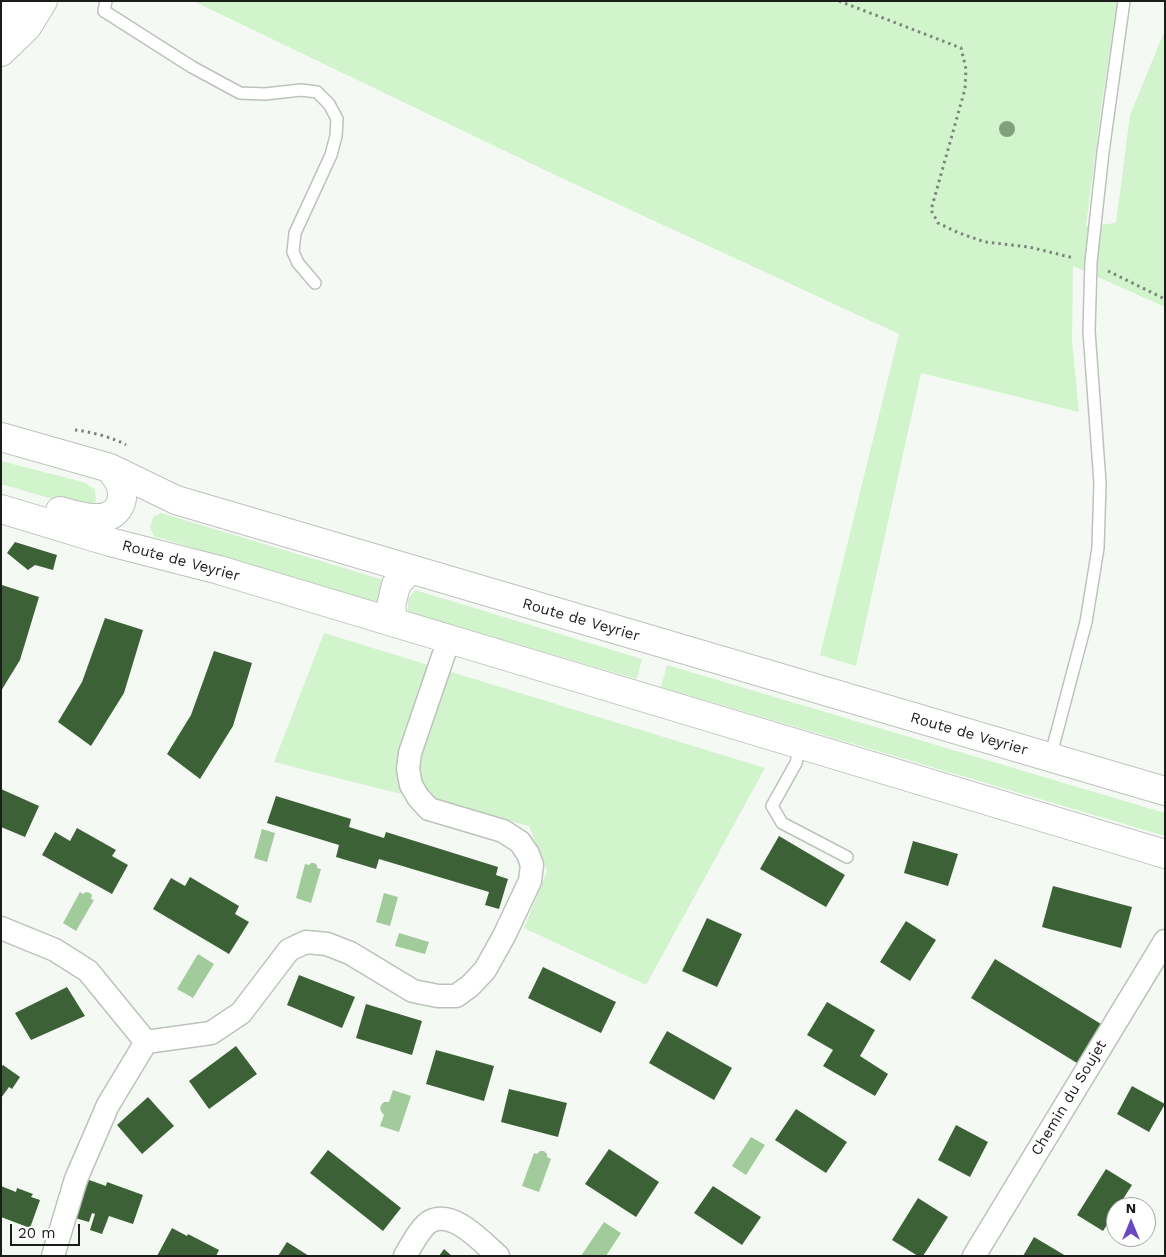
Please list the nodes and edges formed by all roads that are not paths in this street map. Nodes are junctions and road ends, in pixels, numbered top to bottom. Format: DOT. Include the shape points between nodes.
graph roads {
  1 [pos="12,1"];
  2 [pos="43,1"];
  3 [pos="106,1"];
  4 [pos="1124,1"];
  5 [pos="1,40"];
  6 [pos="1,52"];
  7 [pos="315,283"];
  8 [pos="1,437"];
  9 [pos="110,468"];
  10 [pos="1,493"];
  11 [pos="1,509"];
  12 [pos="410,570"];
  13 [pos="394,623"];
  14 [pos="449,640"];
  15 [pos="801,744"];
  16 [pos="1050,758"];
  17 [pos="1165,791"];
  18 [pos="1165,854"];
  19 [pos="847,857"];
  20 [pos="1,928"];
  21 [pos="1165,941"];
  22 [pos="146,1042"];
  23 [pos="53,1256"];
  24 [pos="405,1256"];
  25 [pos="498,1256"];
  26 [pos="974,1256"];
  1 -- 5 [label="main road" via="5,14"];
  2 -- 6 [label="main road" via="27,27"];
  3 -- 7 [label="lane" via="104,11 192,67 240,93 301,90 317,92 330,104 337,119 336,136 331,155 295,233 293,252"];
  4 -- 16 [label="lane" via="1091,262 1089,331 1100,483 1098,548 1086,622"];
  8 -- 9 [label="main road, Route de Veyrier"];
  9 -- 10 [label="main road" via="120,484 122,498 119,508 110,516 75,515"];
  9 -- 12 [label="main road, Route de Veyrier" via="176,500"];
  11 -- 13 [label="main road, Route de Veyrier"];
  12 -- 13 [label="main road" via="396,585 391,606"];
  12 -- 16 [label="main road, Route de Veyrier"];
  13 -- 14 [label="main road, Route de Veyrier"];
  14 -- 15 [label="main road, Route de Veyrier"];
  14 -- 22 [label="street" via="410,753 411,785 429,809 504,831 520,842 532,865 530,881 485,970 456,996 438,996 413,991 350,953 327,944 306,942 289,950 241,1013 211,1033"];
  15 -- 18 [label="main road, Route de Veyrier"];
  15 -- 19 [label="lane" via="796,763 772,806 782,823"];
  16 -- 17 [label="main road, Route de Veyrier"];
  20 -- 22 [label="street" via="55,950 88,971"];
  21 -- 26 [label="street, Chemin du Soujet"];
  22 -- 23 [label="street" via="108,1105 76,1178"];
  24 -- 25 [label="street" via="430,1221 441,1219 452,1220 462,1226"];
}
